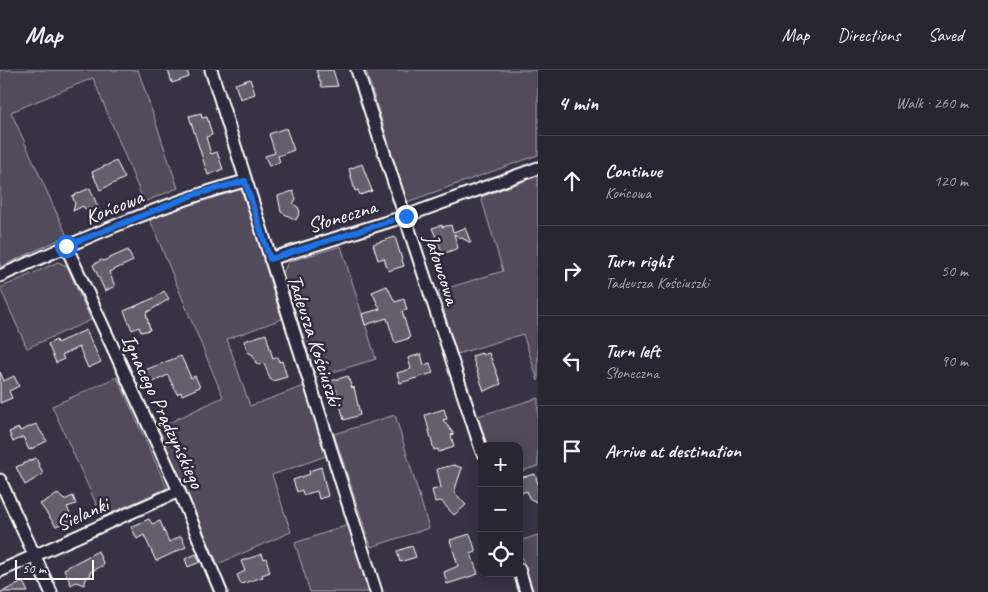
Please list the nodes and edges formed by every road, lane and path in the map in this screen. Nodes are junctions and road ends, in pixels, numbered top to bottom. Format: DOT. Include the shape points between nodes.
graph roads {
  1 [pos="210,70"];
  2 [pos="357,70"];
  3 [pos="538,168"];
  4 [pos="245,181"];
  5 [pos="406,216"];
  6 [pos="66,246"];
  7 [pos="270,259"];
  8 [pos="0,276"];
  9 [pos="479,442"];
  10 [pos="0,480"];
  11 [pos="179,491"];
  12 [pos="34,555"];
  13 [pos="0,570"];
  14 [pos="521,577"];
  15 [pos="51,592"];
  16 [pos="222,592"];
  17 [pos="376,592"];
  18 [pos="526,592"];
  1 -- 4 [label="street, Tadeusza Kościuszki"];
  2 -- 5 [label="street, Jałowcowa"];
  3 -- 5 [label="street, Słoneczna"];
  4 -- 6 [label="street, Końcowa" via="196,194"];
  4 -- 7 [label="street, Tadeusza Kościuszki"];
  5 -- 7 [label="street, Słoneczna"];
  5 -- 9 [label="street, Jałowcowa"];
  6 -- 8 [label="street, Końcowa"];
  6 -- 11 [label="street, Ignacego Prądzyńskiego"];
  7 -- 17 [label="street, Tadeusza Kościuszki"];
  10 -- 12 [label="street"];
  11 -- 12 [label="street, Sielanki"];
  11 -- 16 [label="street, Ignacego Prądzyńskiego"];
  12 -- 13 [label="street, Sielanki"];
  12 -- 15 [label="street"];
  14 -- 18 [label="street"];
}
